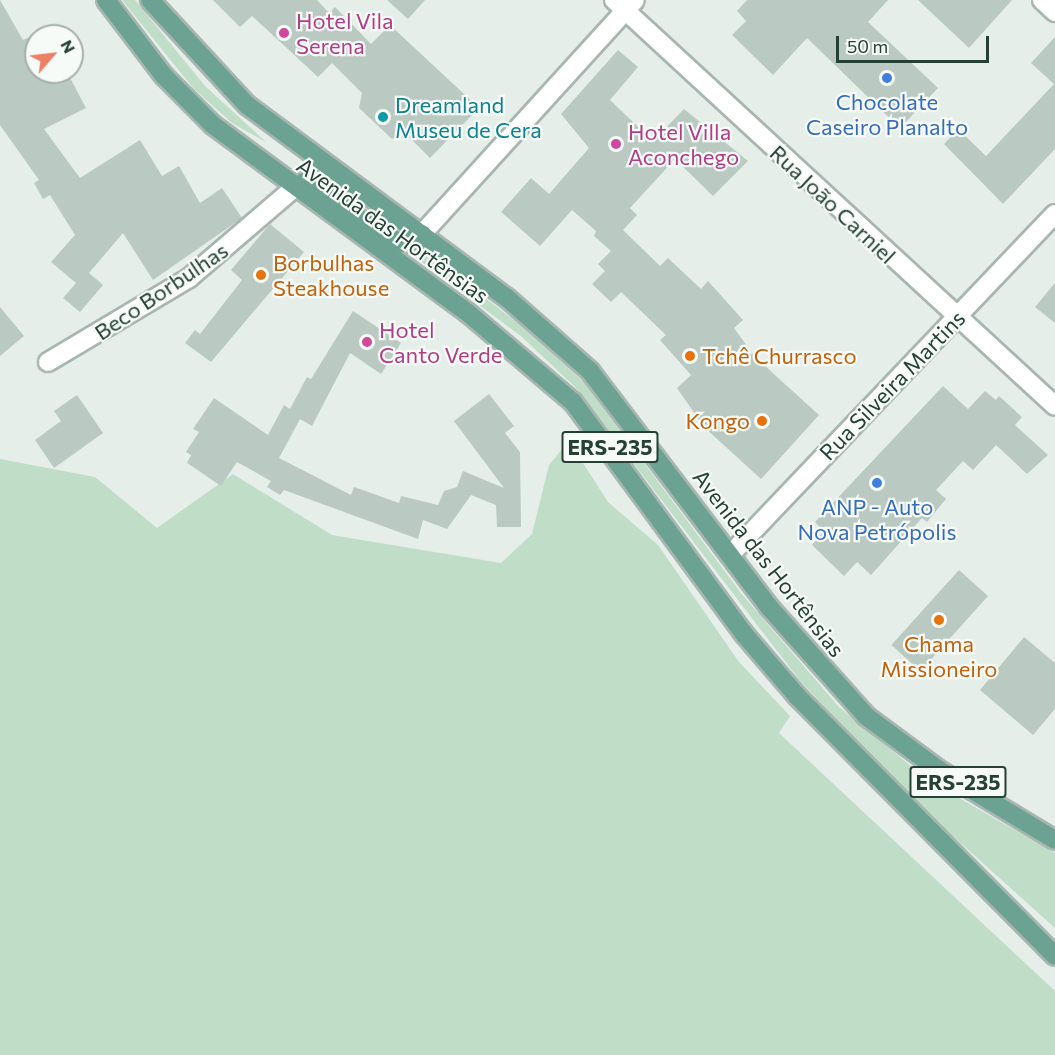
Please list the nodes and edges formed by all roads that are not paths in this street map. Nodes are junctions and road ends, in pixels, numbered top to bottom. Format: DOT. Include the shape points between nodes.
graph roads {
  1 [pos="106,0"];
  2 [pos="150,0"];
  3 [pos="1042,0"];
  4 [pos="625,4"];
  5 [pos="1055,12"];
  6 [pos="244,151"];
  7 [pos="294,188"];
  8 [pos="1055,214"];
  9 [pos="422,234"];
  10 [pos="957,319"];
  11 [pos="48,362"];
  12 [pos="1055,406"];
  13 [pos="730,555"];
  14 [pos="1055,840"];
  15 [pos="1055,956"];
  1 -- 6 [label="main road, Avenida das Hortênsias / ERS-235" via="164,76"];
  2 -- 9 [label="main road, Avenida das Hortênsias / ERS-235" via="247,105"];
  3 -- 5 [label="street"];
  4 -- 9 [label="street"];
  4 -- 10 [label="street, Rua João Carniel"];
  6 -- 7 [label="main road, Avenida das Hortênsias / ERS-235"];
  6 -- 9 [label="main road" via="291,173 386,236 403,243"];
  7 -- 11 [label="street, Beco Borbulhas" via="189,278"];
  7 -- 15 [label="main road, Avenida das Hortênsias / ERS-235" via="468,313 573,402 744,634 797,696"];
  8 -- 10 [label="street, Rua Silveira Martins"];
  9 -- 13 [label="main road, Avenida das Hortênsias / ERS-235" via="525,312 590,371"];
  10 -- 12 [label="street, Rua João Carniel"];
  10 -- 13 [label="street, Rua Silveira Martins"];
  13 -- 14 [label="main road, Avenida das Hortênsias / ERS-235" via="832,683 866,716 939,770"];
}
